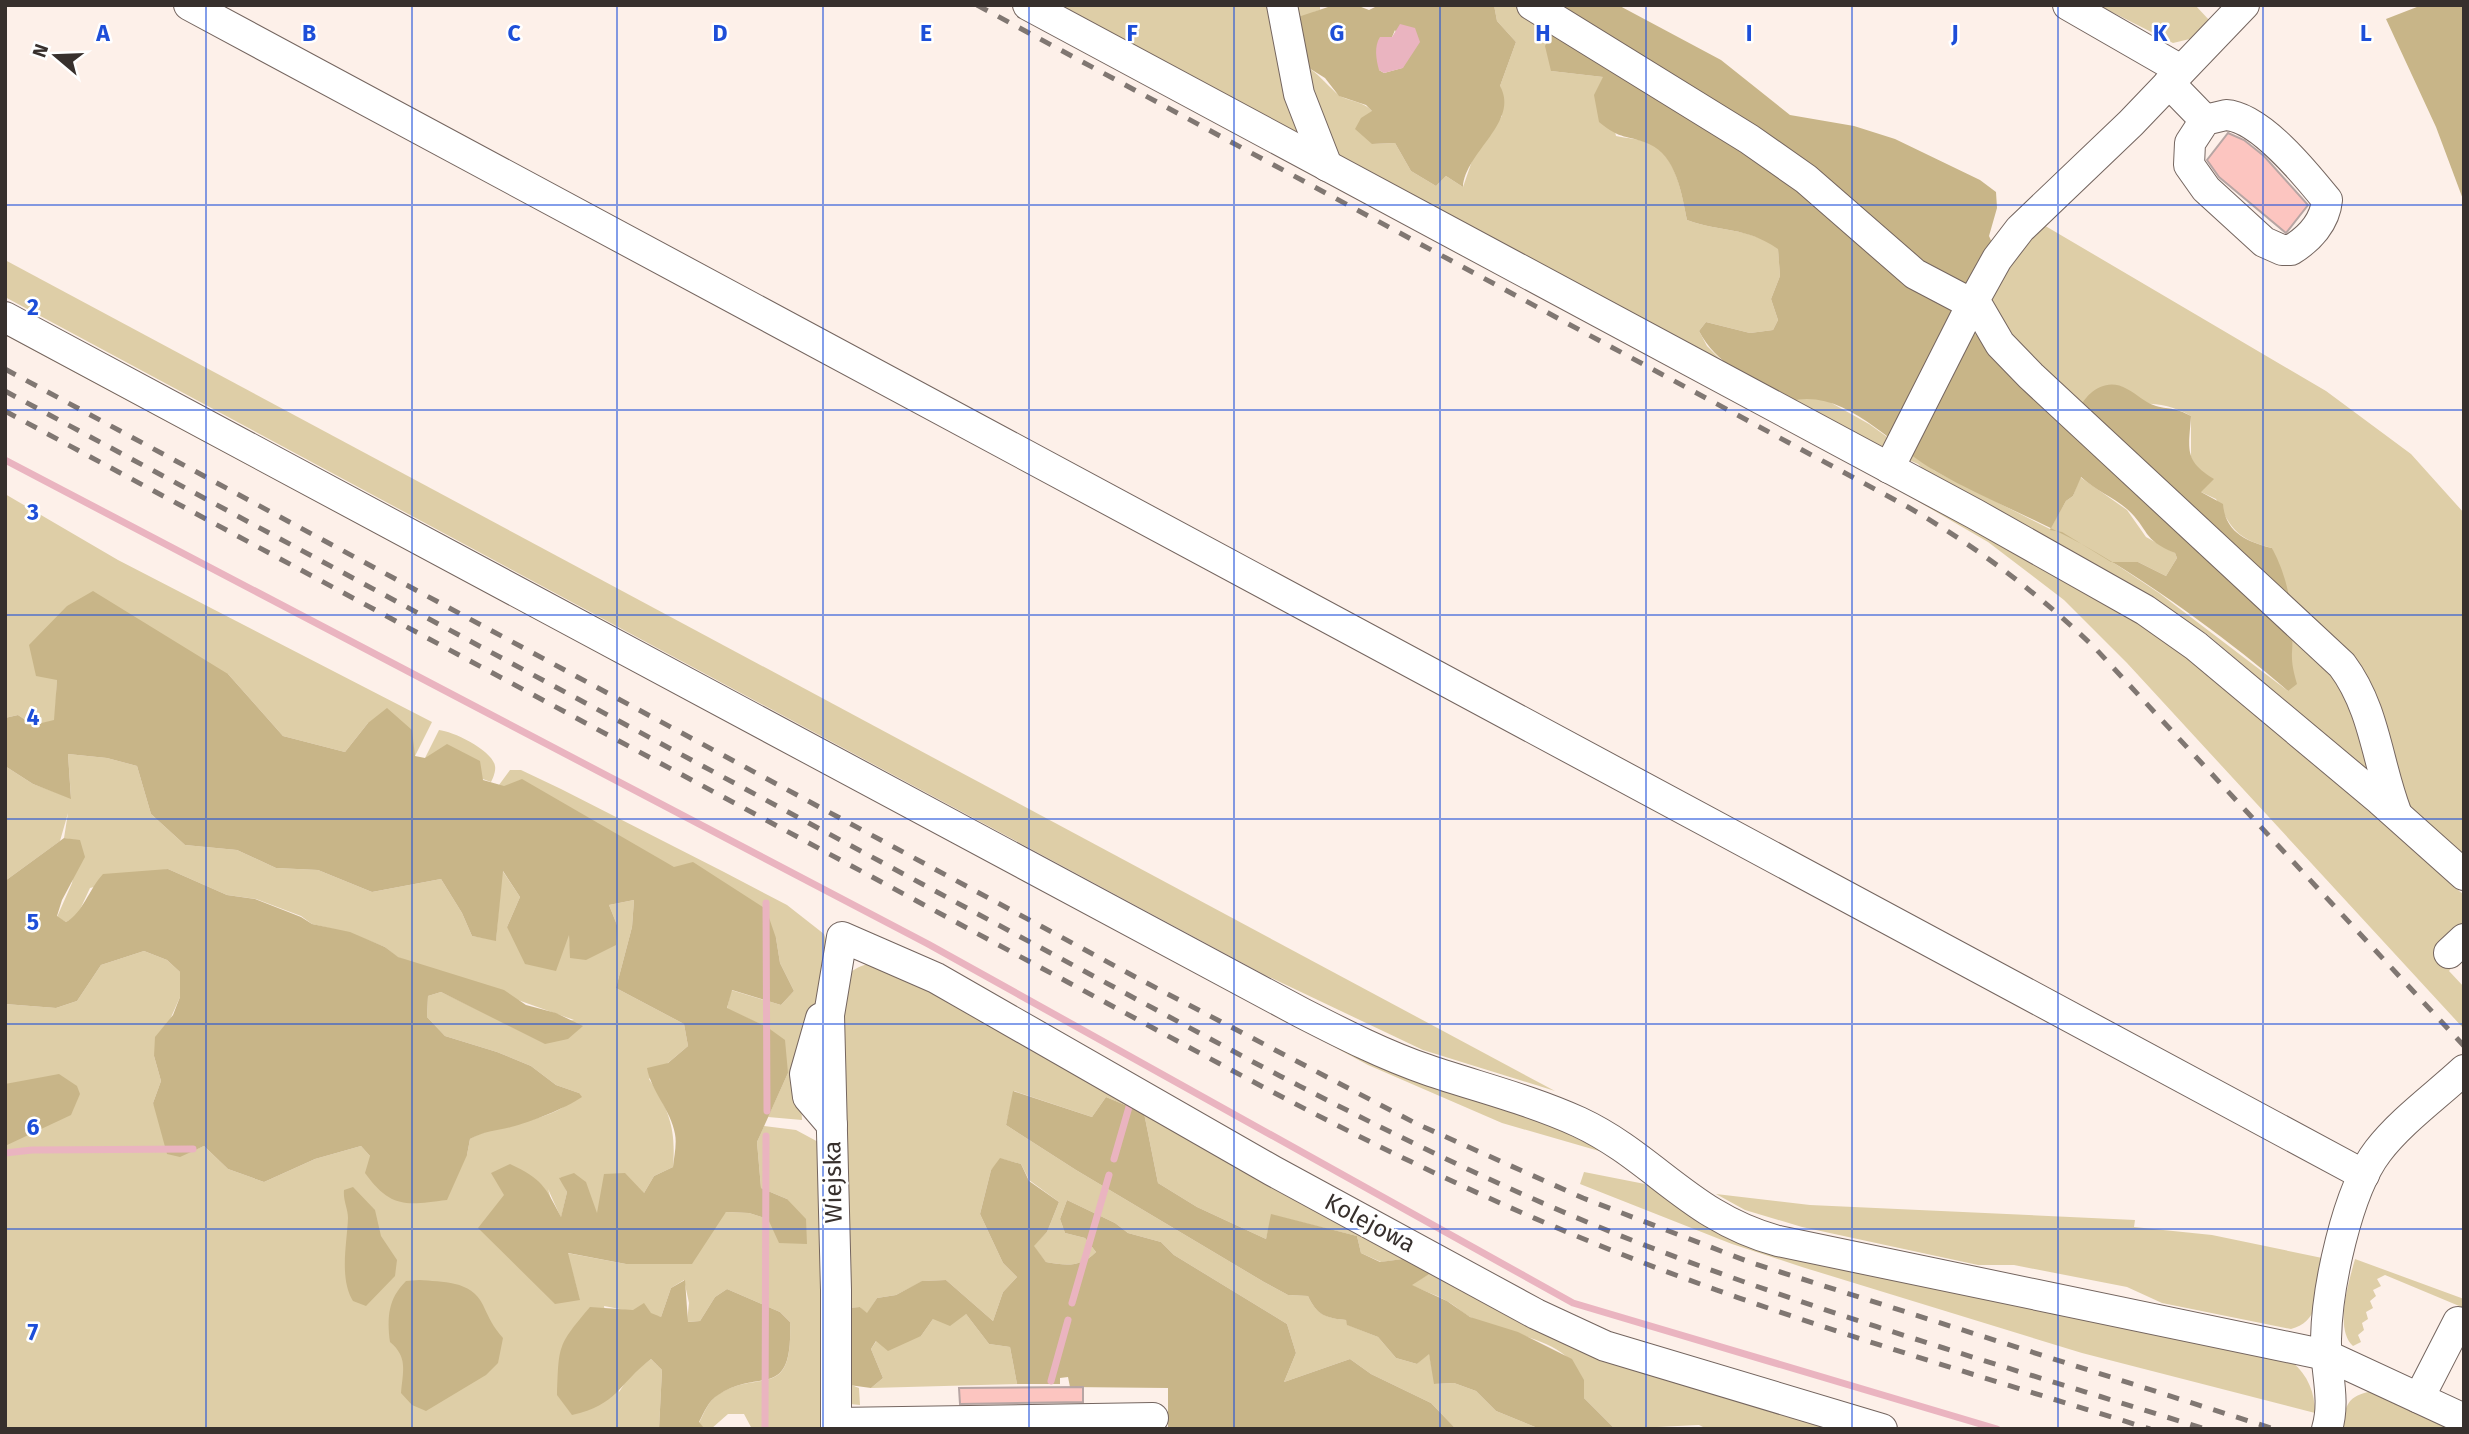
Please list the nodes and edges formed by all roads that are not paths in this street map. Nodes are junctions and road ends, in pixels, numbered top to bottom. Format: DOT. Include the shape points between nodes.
graph roads {
  1 [pos="190,5"];
  2 [pos="1028,5"];
  3 [pos="1282,5"];
  4 [pos="1532,5"];
  5 [pos="2068,5"];
  6 [pos="2244,5"];
  7 [pos="2175,77"];
  8 [pos="2205,120"];
  9 [pos="1328,166"];
  10 [pos="1972,304"];
  11 [pos="5,317"];
  12 [pos="1889,468"];
  13 [pos="2397,816"];
  14 [pos="2464,875"];
  15 [pos="842,937"];
  16 [pos="884,955"];
  17 [pos="836,974"];
  18 [pos="2464,1070"];
  19 [pos="2364,1175"];
  20 [pos="2458,1322"];
  21 [pos="2326,1355"];
  22 [pos="2419,1398"];
  23 [pos="1153,1418"];
  24 [pos="2464,1419"];
  25 [pos="836,1426"];
  26 [pos="1882,1429"];
  27 [pos="2327,1429"];
  1 -- 19 [label="street"];
  2 -- 9 [label="street"];
  3 -- 9 [label="street" via="1299,94"];
  4 -- 10 [label="street" via="1749,139 1806,180 1915,274"];
  5 -- 7 [label="street"];
  6 -- 7 [label="street"];
  7 -- 8 [label="street"];
  7 -- 10 [label="street" via="2021,229 1997,258"];
  8 -- 8 [label="street" via="2236,116 2250,124 2299,166 2327,200 2320,224 2300,245 2291,250 2271,247 2206,189 2189,165 2188,155"];
  9 -- 12 [label="street"];
  10 -- 12 [label="street"];
  10 -- 13 [label="street" via="2000,344 2031,376 2342,664 2370,715"];
  11 -- 21 [label="street" via="1302,1013 1403,1061 1596,1130 1679,1193 1738,1228 1778,1241"];
  12 -- 13 [label="street" via="2145,610 2196,646"];
  13 -- 14 [label="street"];
  15 -- 16 [label="street, Kolejowa"];
  15 -- 17 [label="street, Wiejska"];
  16 -- 17 [label="street" via="861,955"];
  16 -- 26 [label="street, Kolejowa" via="936,978 1273,1171 1571,1330 1618,1350"];
  17 -- 25 [label="street, Wiejska" via="823,1032 832,1125"];
  18 -- 19 [label="street" via="2384,1144"];
  19 -- 21 [label="street" via="2351,1201 2341,1244 2327,1321"];
  20 -- 22 [label="street"];
  21 -- 22 [label="street"];
  21 -- 27 [label="street" via="2331,1396"];
  22 -- 24 [label="street"];
  23 -- 25 [label="street"];
}
